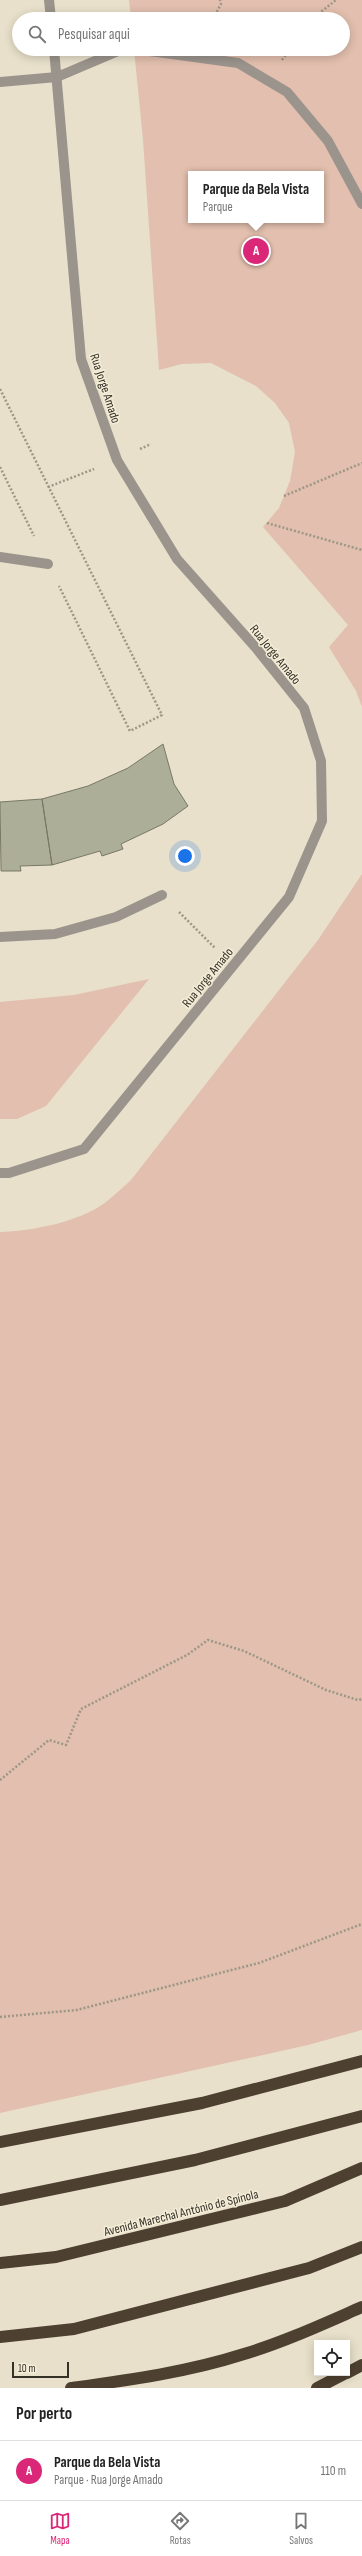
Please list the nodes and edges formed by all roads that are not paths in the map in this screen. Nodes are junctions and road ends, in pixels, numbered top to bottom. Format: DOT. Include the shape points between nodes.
graph roads {
  1 [pos="49,0"];
  2 [pos="50,12"];
  3 [pos="55,56"];
  4 [pos="106,56"];
  5 [pos="186,56"];
  6 [pos="57,77"];
  7 [pos="0,82"];
  8 [pos="362,204"];
  9 [pos="0,557"];
  10 [pos="48,564"];
  11 [pos="162,895"];
  12 [pos="0,937"];
  13 [pos="0,1173"];
  14 [pos="362,2061"];
  15 [pos="362,2116"];
  16 [pos="0,2142"];
  17 [pos="362,2168"];
  18 [pos="0,2200"];
  19 [pos="362,2247"];
  20 [pos="0,2263"];
  21 [pos="362,2307"];
  22 [pos="0,2337"];
  23 [pos="362,2365"];
  24 [pos="350,2371"];
  25 [pos="341,2376"];
  26 [pos="71,2388"];
  27 [pos="317,2388"];
  1 -- 2 [label="street"];
  3 -- 6 [label="street, Rua Jorge Amado"];
  4 -- 6 [label="street"];
  5 -- 8 [label="street" via="238,63 287,92 328,141"];
  6 -- 7 [label="street"];
  6 -- 13 [label="street, Rua Jorge Amado" via="81,359 117,460 177,559 256,648 304,708 321,761 322,821 289,897 84,1149 9,1173"];
  9 -- 10 [label="street"];
  11 -- 12 [label="street" via="116,917 55,934"];
  14 -- 16 [label="highway" via="202,2103"];
  15 -- 18 [label="highway" via="195,2160"];
  17 -- 20 [label="highway, Avenida Marechal António de Spínola" via="285,2201 56,2257"];
  19 -- 22 [label="highway" via="309,2268 74,2329"];
  21 -- 26 [label="highway" via="300,2334 243,2354 178,2371"];
  23 -- 24 [label="highway"];
  25 -- 27 [label="highway"];
}
